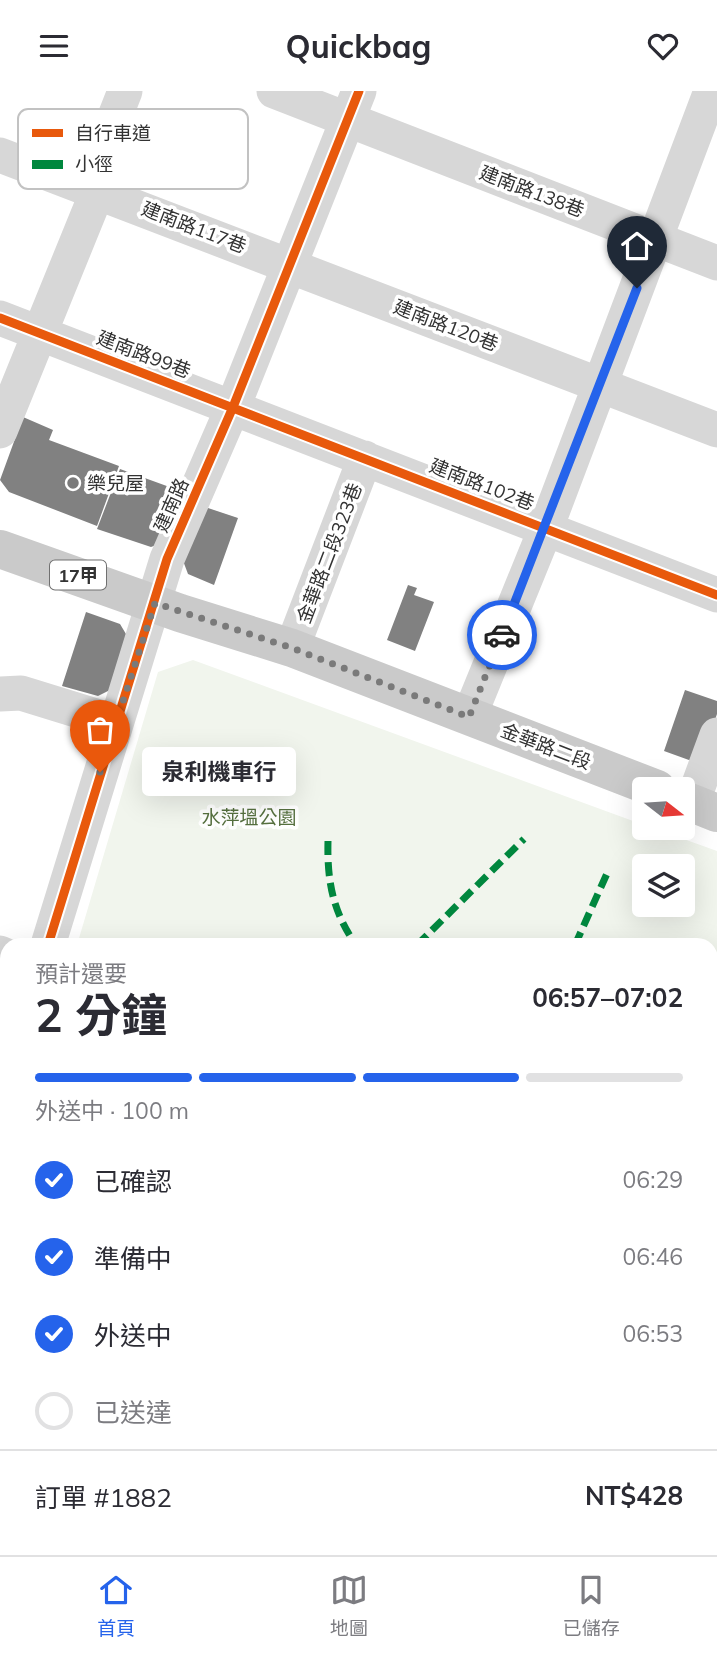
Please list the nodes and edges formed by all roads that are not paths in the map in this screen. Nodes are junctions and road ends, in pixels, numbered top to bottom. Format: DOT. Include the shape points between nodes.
graph roads {
  1 [pos="125,91"];
  2 [pos="274,91"];
  3 [pos="714,91"];
  4 [pos="353,105"];
  5 [pos="118,109"];
  6 [pos="0,155"];
  7 [pos="18,161"];
  8 [pos="98,190"];
  9 [pos="655,239"];
  10 [pos="717,263"];
  11 [pos="290,264"];
  12 [pos="0,318"];
  13 [pos="42,333"];
  14 [pos="601,385"];
  15 [pos="233,407"];
  16 [pos="717,430"];
  17 [pos="0,431"];
  18 [pos="365,458"];
  19 [pos="546,528"];
  20 [pos="0,549"];
  21 [pos="717,595"];
  22 [pos="155,603"];
  23 [pos="292,648"];
  24 [pos="0,694"];
  25 [pos="469,717"];
  26 [pos="115,722"];
  27 [pos="717,736"];
  28 [pos="632,779"];
  29 [pos="697,805"];
  30 [pos="50,938"];
  1 -- 5 [label="street"];
  2 -- 4 [label="street, 建南路138巷"];
  3 -- 9 [label="street"];
  4 -- 9 [label="street, 建南路138巷"];
  4 -- 11 [label="street, 建南路"];
  6 -- 7 [label="street, 建南路117巷"];
  8 -- 11 [label="street, 建南路117巷"];
  8 -- 13 [label="street"];
  9 -- 10 [label="street, 建南路138巷"];
  9 -- 14 [label="street"];
  11 -- 14 [label="street, 建南路120巷"];
  11 -- 15 [label="street, 建南路"];
  12 -- 13 [label="street, 建南路99巷"];
  13 -- 15 [label="street, 建南路99巷"];
  13 -- 17 [label="street"];
  14 -- 16 [label="street, 建南路120巷"];
  14 -- 19 [label="street"];
  15 -- 18 [label="street, 建南路102巷"];
  15 -- 22 [label="street, 建南路" via="167,559"];
  18 -- 19 [label="street, 建南路102巷"];
  18 -- 23 [label="street, 金華路二段323巷"];
  19 -- 21 [label="street, 建南路102巷"];
  19 -- 25 [label="street"];
  20 -- 22 [label="main road, 金華路二段 / 17甲"];
  22 -- 23 [label="main road, 金華路二段 / 17甲"];
  22 -- 26 [label="street, 建南路"];
  23 -- 25 [label="main road, 金華路二段 / 17甲"];
  24 -- 26 [label="street" via="21,694"];
  25 -- 28 [label="main road, 金華路二段 / 17甲"];
  26 -- 30 [label="street, 建南路"];
  27 -- 29 [label="street"];
}
